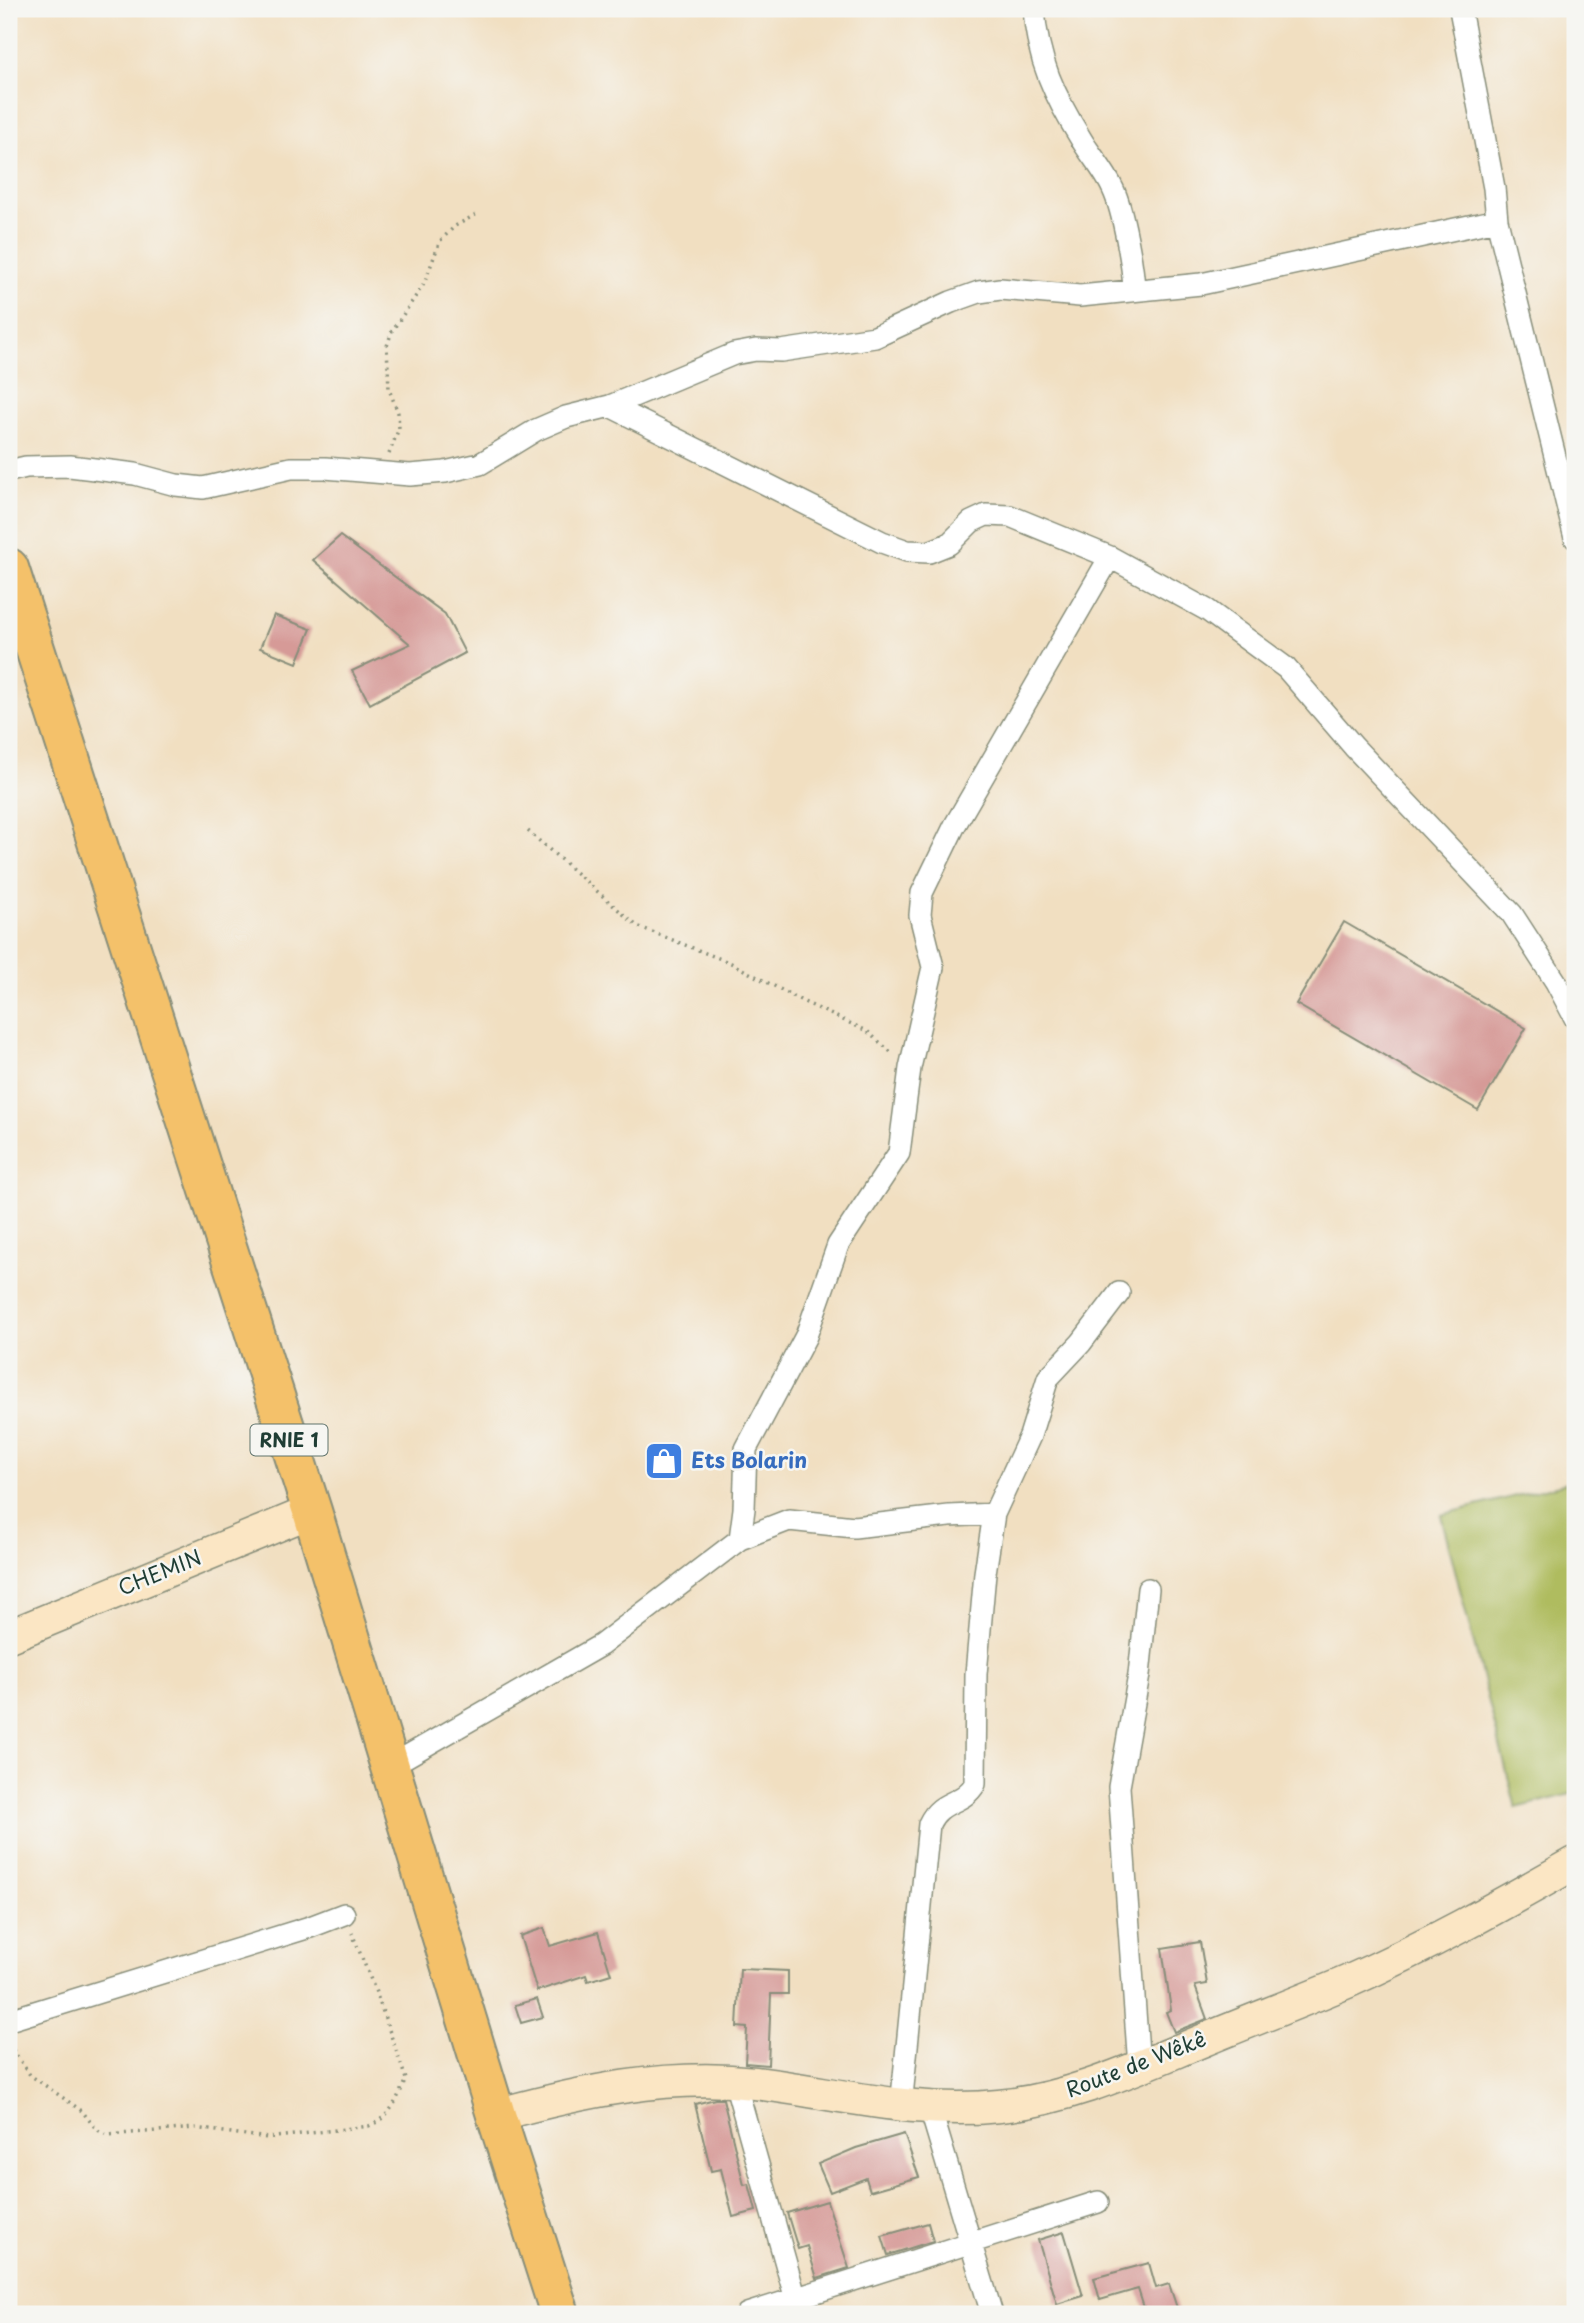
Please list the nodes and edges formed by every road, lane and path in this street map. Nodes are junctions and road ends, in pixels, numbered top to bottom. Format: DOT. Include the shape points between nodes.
graph roads {
  1 [pos="1034,9"];
  2 [pos="1461,9"];
  3 [pos="479,214"];
  4 [pos="1497,220"];
  5 [pos="1134,289"];
  6 [pos="610,406"];
  7 [pos="9,471"];
  8 [pos="383,473"];
  9 [pos="1575,538"];
  10 [pos="1110,557"];
  11 [pos="9,568"];
  12 [pos="528,831"];
  13 [pos="1575,1018"];
  14 [pos="909,1069"];
  15 [pos="1119,1293"];
  16 [pos="312,1511"];
  17 [pos="994,1514"];
  18 [pos="740,1539"];
  19 [pos="1149,1589"];
  20 [pos="9,1636"];
  21 [pos="390,1766"];
  22 [pos="1575,1863"];
  23 [pos="344,1914"];
  24 [pos="9,2020"];
  25 [pos="9,2044"];
  26 [pos="1139,2067"];
  27 [pos="735,2082"];
  28 [pos="916,2108"];
  29 [pos="496,2115"];
  30 [pos="1098,2202"];
  31 [pos="970,2243"];
  32 [pos="797,2307"];
  33 [pos="560,2314"];
  34 [pos="747,2314"];
  35 [pos="992,2314"];
  1 -- 5 [label="street" via="1035,34 1048,78 1118,201"];
  2 -- 4 [label="street"];
  3 -- 8 [label="path" via="455,226 440,241 424,284 392,331 387,346 388,389 399,428"];
  4 -- 5 [label="street" via="1201,284"];
  4 -- 9 [label="street"];
  5 -- 6 [label="street" via="1080,296 1000,289 979,292 876,337 734,354"];
  6 -- 8 [label="street" via="536,430 480,464 445,472"];
  6 -- 10 [label="street" via="907,551 929,552 949,544 971,522 986,515 1010,516"];
  7 -- 8 [label="street" via="70,466 204,488 291,468"];
  10 -- 13 [label="street" via="1207,610 1286,668 1512,914"];
  10 -- 14 [label="street" via="964,808 922,893 920,915 933,967"];
  11 -- 16 [label="highway, RNIE 1"];
  12 -- 14 [label="path" via="637,926 732,964 867,1031"];
  14 -- 18 [label="street" via="900,1153 838,1245 806,1336 746,1449"];
  15 -- 17 [label="street" via="1048,1378 1030,1436"];
  16 -- 20 [label="street, CHEMIN"];
  16 -- 21 [label="highway, RNIE 1"];
  17 -- 18 [label="street" via="853,1527 789,1520"];
  17 -- 28 [label="street" via="976,1674 975,1784 969,1794 935,1812 929,1824"];
  18 -- 21 [label="street" via="601,1645"];
  19 -- 26 [label="street" via="1119,1787"];
  21 -- 29 [label="highway, RNIE 1"];
  22 -- 26 [label="street, Route de Wêkê" via="1349,1981"];
  23 -- 24 [label="street"];
  23 -- 25 [label="path" via="406,2079 390,2112 369,2126 268,2138 195,2128 107,2135 82,2111 30,2075"];
  26 -- 28 [label="street, Route de Wêkê" via="1048,2098 1000,2106"];
  27 -- 28 [label="street, Route de Wêkê"];
  27 -- 29 [label="street, Route de Wêkê" via="618,2087"];
  27 -- 32 [label="street"];
  28 -- 31 [label="street"];
  29 -- 33 [label="highway, RNIE 1"];
  30 -- 31 [label="street"];
  31 -- 32 [label="street"];
  31 -- 35 [label="street"];
  32 -- 34 [label="street"];
}
